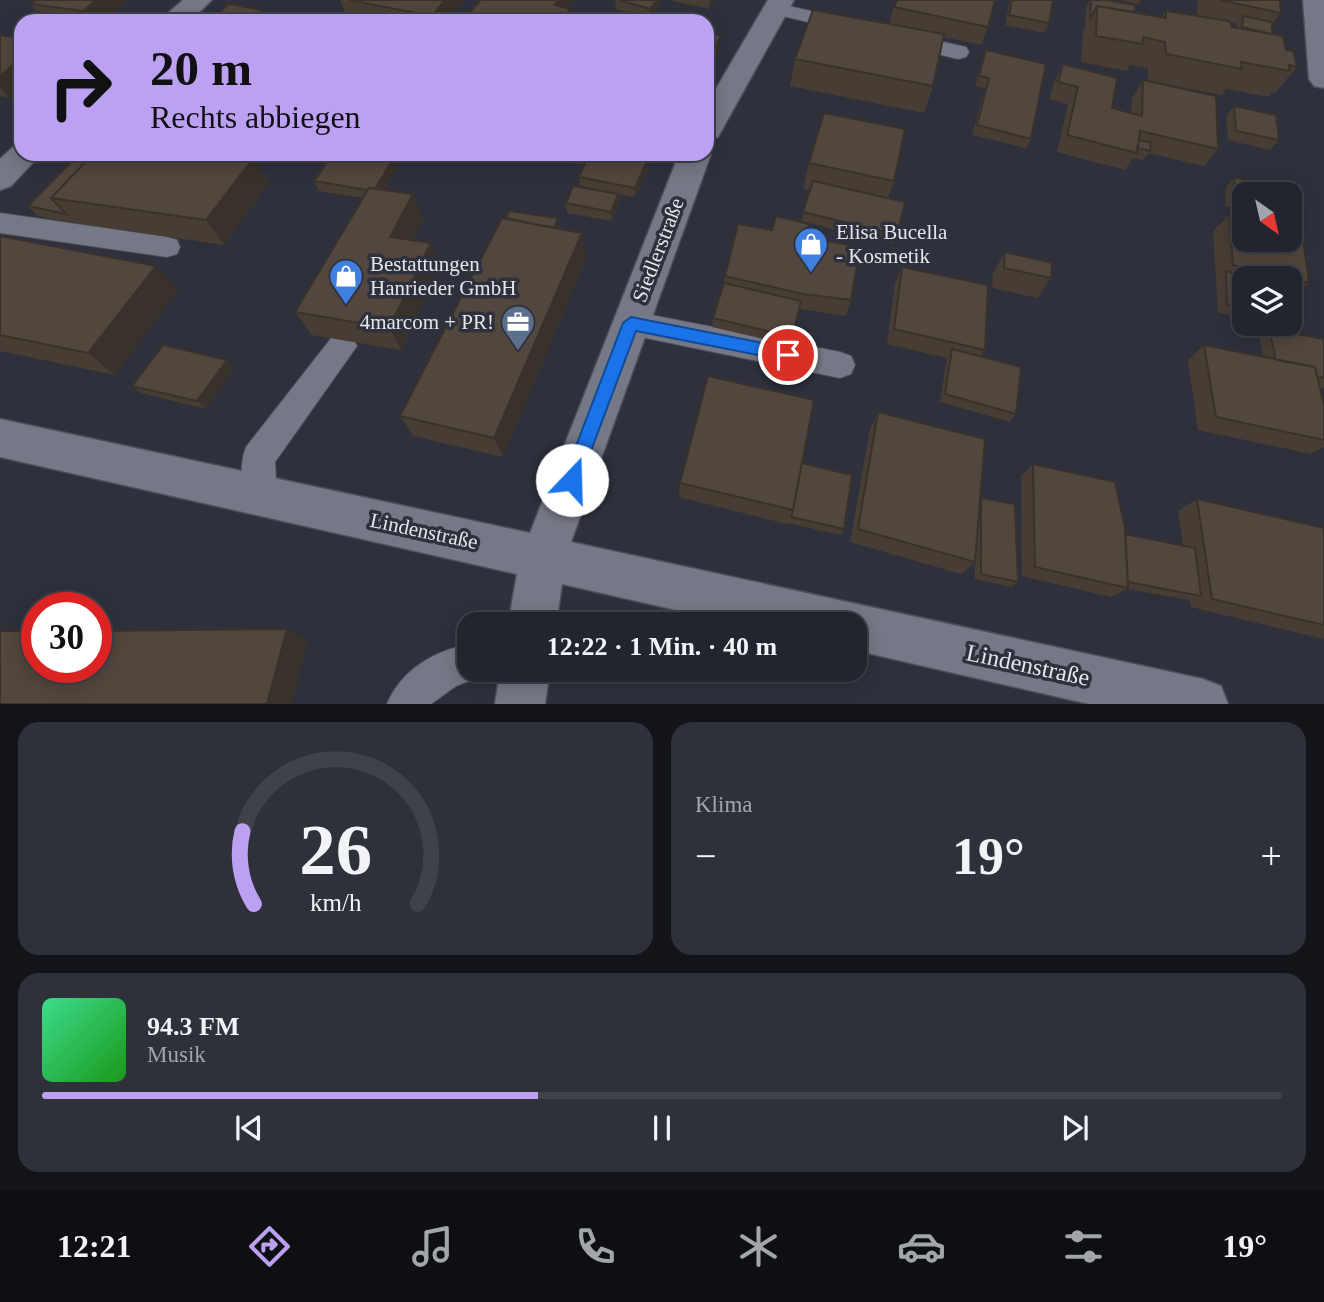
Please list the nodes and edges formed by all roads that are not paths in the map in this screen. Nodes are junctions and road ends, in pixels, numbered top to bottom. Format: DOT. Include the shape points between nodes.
graph roads {
  1 [pos="198,0"];
  2 [pos="1316,0"];
  3 [pos="779,4"];
  4 [pos="181,14"];
  5 [pos="958,52"];
  6 [pos="1324,79"];
  7 [pos="714,118"];
  8 [pos="18,161"];
  9 [pos="692,161"];
  10 [pos="0,178"];
  11 [pos="0,223"];
  12 [pos="167,247"];
  13 [pos="631,323"];
  14 [pos="342,346"];
  15 [pos="840,365"];
  16 [pos="0,438"];
  17 [pos="260,495"];
  18 [pos="543,557"];
  19 [pos="534,612"];
  20 [pos="790,612"];
  21 [pos="867,629"];
  22 [pos="457,665"];
  23 [pos="523,682"];
  24 [pos="406,704"];
  25 [pos="520,704"];
  26 [pos="1203,704"];
  1 -- 4 [label="street"];
  2 -- 6 [label="street"];
  3 -- 5 [label="lane"];
  3 -- 7 [label="street"];
  8 -- 10 [label="street"];
  9 -- 13 [label="street, Siedlerstraße"];
  11 -- 12 [label="lane"];
  13 -- 15 [label="lane"];
  13 -- 18 [label="street, Siedlerstraße"];
  14 -- 17 [label="lane" via="258,458"];
  16 -- 17 [label="street, Lindenstraße"];
  17 -- 18 [label="street, Lindenstraße"];
  18 -- 19 [label="street, Siedlerstraße"];
  18 -- 20 [label="street, Lindenstraße"];
  21 -- 26 [label="street, Lindenstraße"];
  22 -- 24 [label="lane" via="412,693"];
  23 -- 25 [label="street"];
}
